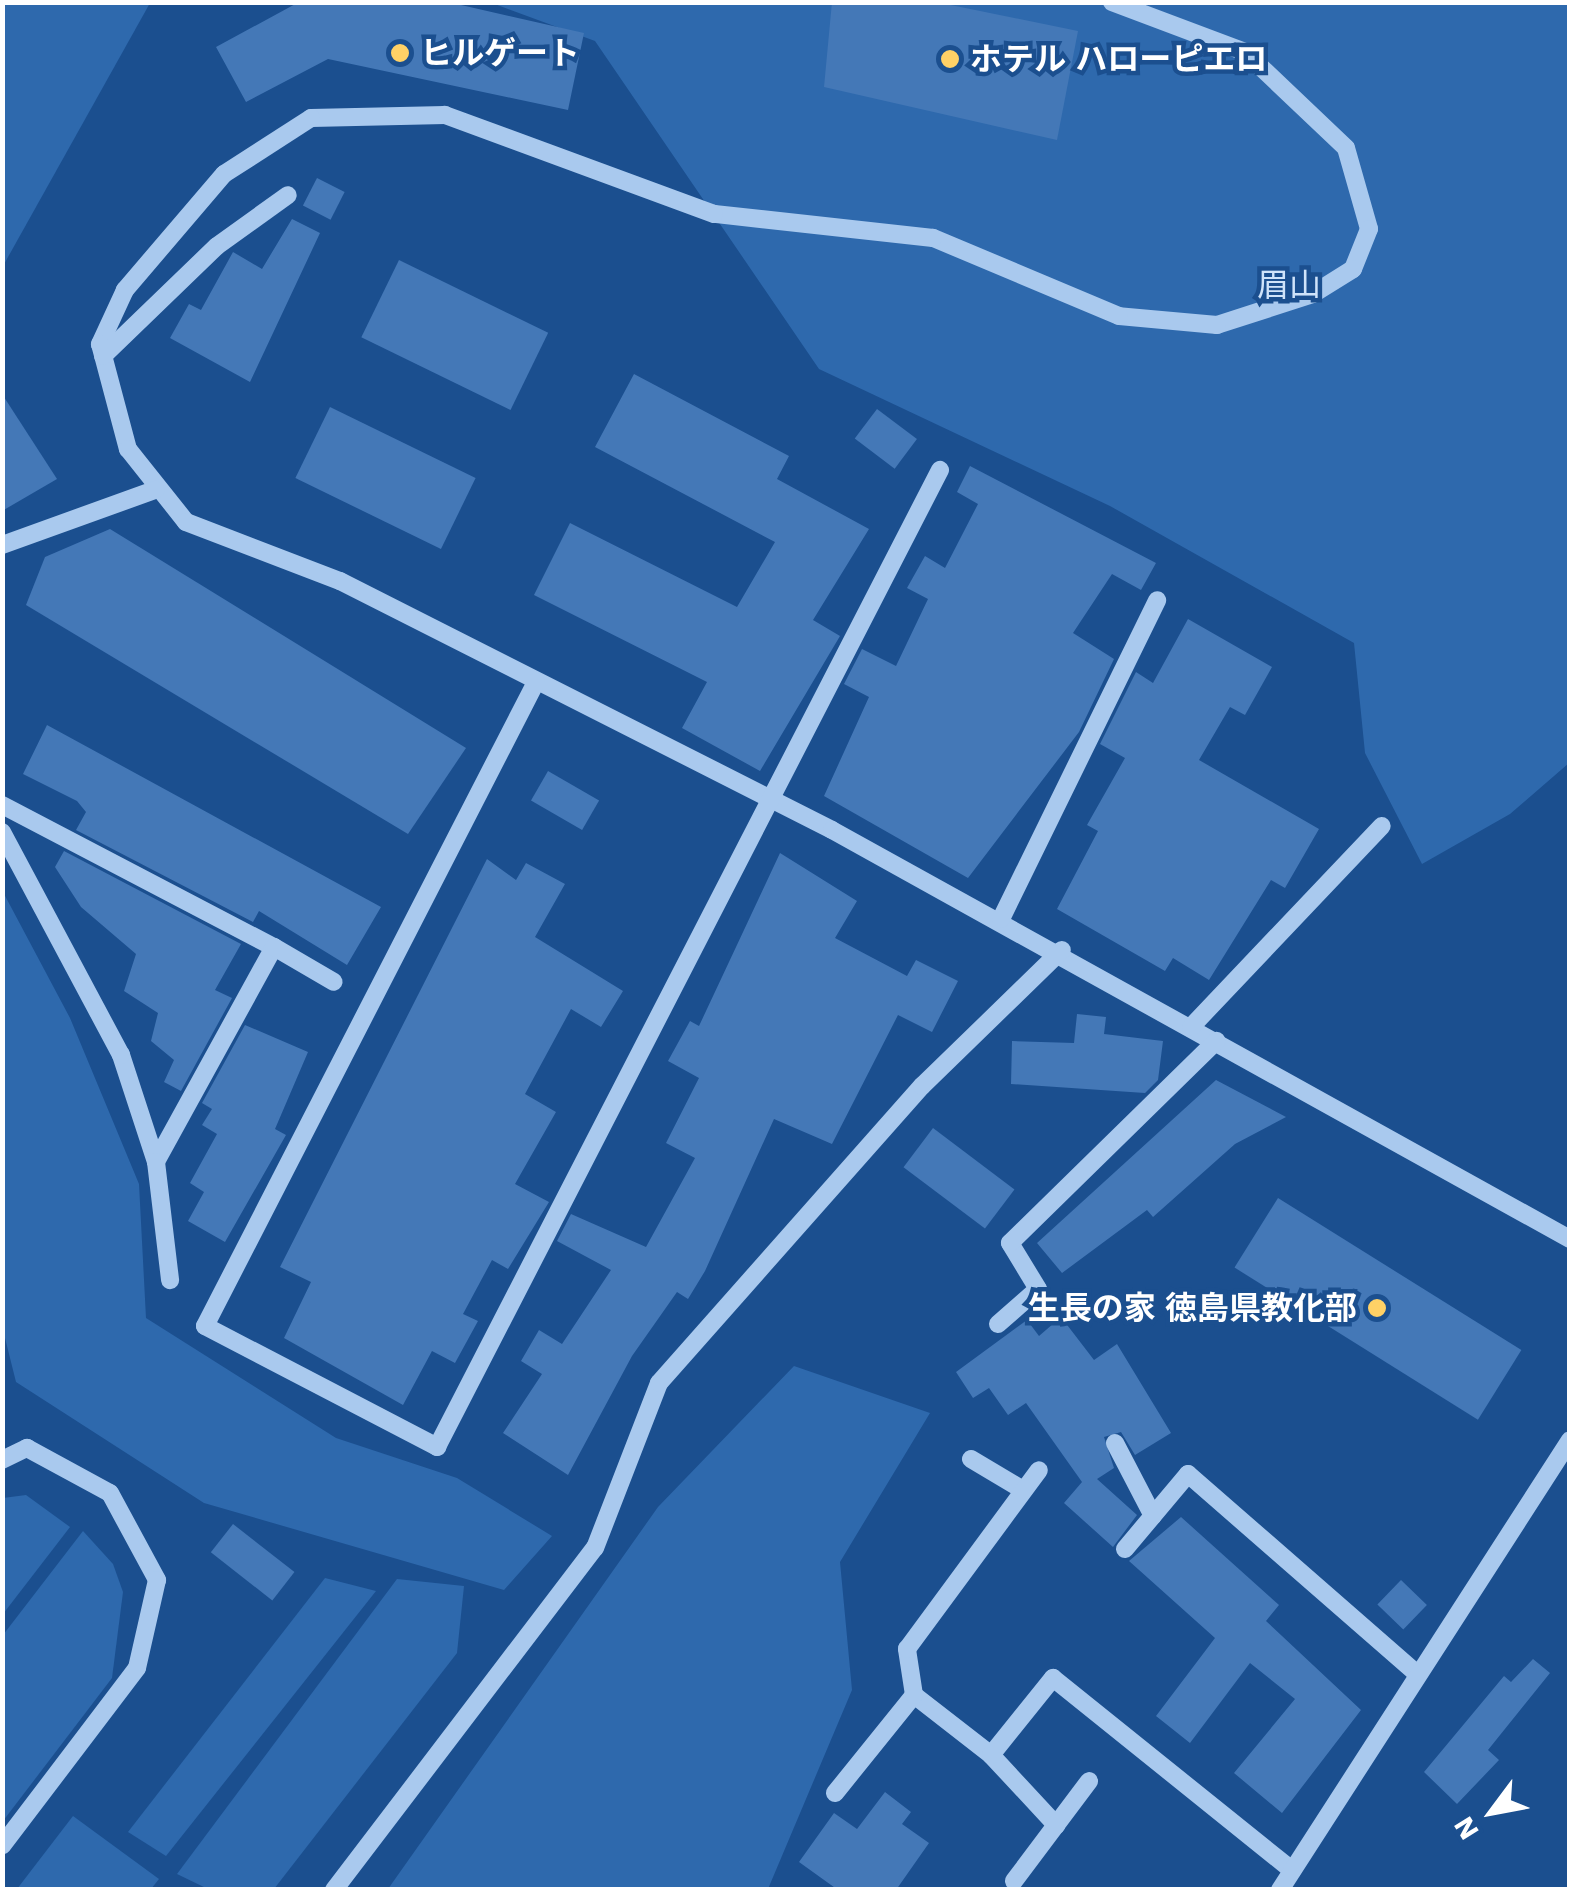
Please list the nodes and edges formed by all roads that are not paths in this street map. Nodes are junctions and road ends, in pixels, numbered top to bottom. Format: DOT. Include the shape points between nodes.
graph roads {
  1 [pos="1112,2"];
  2 [pos="288,194"];
  3 [pos="103,356"];
  4 [pos="940,470"];
  5 [pos="154,490"];
  6 [pos="2,545"];
  7 [pos="1157,600"];
  8 [pos="536,682"];
  9 [pos="767,798"];
  10 [pos="2,805"];
  11 [pos="1382,826"];
  12 [pos="2,832"];
  13 [pos="1001,919"];
  14 [pos="274,948"];
  15 [pos="1062,950"];
  16 [pos="334,982"];
  17 [pos="1191,1027"];
  18 [pos="1216,1041"];
  19 [pos="156,1162"];
  20 [pos="1570,1239"];
  21 [pos="170,1280"];
  22 [pos="998,1324"];
  23 [pos="1570,1440"];
  24 [pos="1115,1443"];
  25 [pos="971,1459"];
  26 [pos="2,1460"];
  27 [pos="1038,1470"];
  28 [pos="1023,1490"];
  29 [pos="1152,1516"];
  30 [pos="1125,1549"];
  31 [pos="1414,1671"];
  32 [pos="914,1695"];
  33 [pos="991,1755"];
  34 [pos="1089,1781"];
  35 [pos="835,1793"];
  36 [pos="1056,1825"];
  37 [pos="2,1846"];
  38 [pos="1292,1870"];
  39 [pos="1014,1882"];
  40 [pos="334,1890"];
  41 [pos="1280,1890"];
  1 -- 3 [label="street" via="1245,52 1346,148 1369,228 1353,269 1312,294 1217,325 1119,316 933,238 714,214 445,115 376,110 312,118 224,174 125,290"];
  2 -- 3 [label="street" via="217,246"];
  3 -- 5 [label="street" via="128,448"];
  4 -- 9 [label="street"];
  5 -- 6 [label="street"];
  5 -- 8 [label="street" via="186,522 340,581"];
  7 -- 13 [label="street"];
  8 -- 9 [label="street"];
  8 -- 9 [label="street" via="205,1326 437,1448"];
  9 -- 13 [label="street"];
  10 -- 14 [label="street"];
  11 -- 17 [label="street"];
  12 -- 19 [label="street" via="121,1055"];
  13 -- 15 [label="street"];
  14 -- 16 [label="street"];
  14 -- 19 [label="street"];
  15 -- 17 [label="street"];
  15 -- 40 [label="street" via="922,1086 660,1383 595,1548"];
  17 -- 18 [label="street"];
  18 -- 20 [label="street"];
  18 -- 22 [label="street" via="1010,1243 1038,1288"];
  19 -- 21 [label="street"];
  23 -- 31 [label="street"];
  24 -- 29 [label="street"];
  25 -- 28 [label="street"];
  26 -- 37 [label="street" via="27,1448 110,1493 157,1580 137,1668"];
  27 -- 28 [label="street"];
  28 -- 32 [label="street" via="907,1649"];
  29 -- 30 [label="street"];
  29 -- 31 [label="street" via="1188,1474"];
  31 -- 38 [label="street"];
  32 -- 33 [label="street"];
  32 -- 35 [label="street"];
  33 -- 36 [label="street"];
  33 -- 38 [label="street" via="1053,1678"];
  34 -- 36 [label="street"];
  36 -- 39 [label="street"];
  38 -- 41 [label="street"];
}
